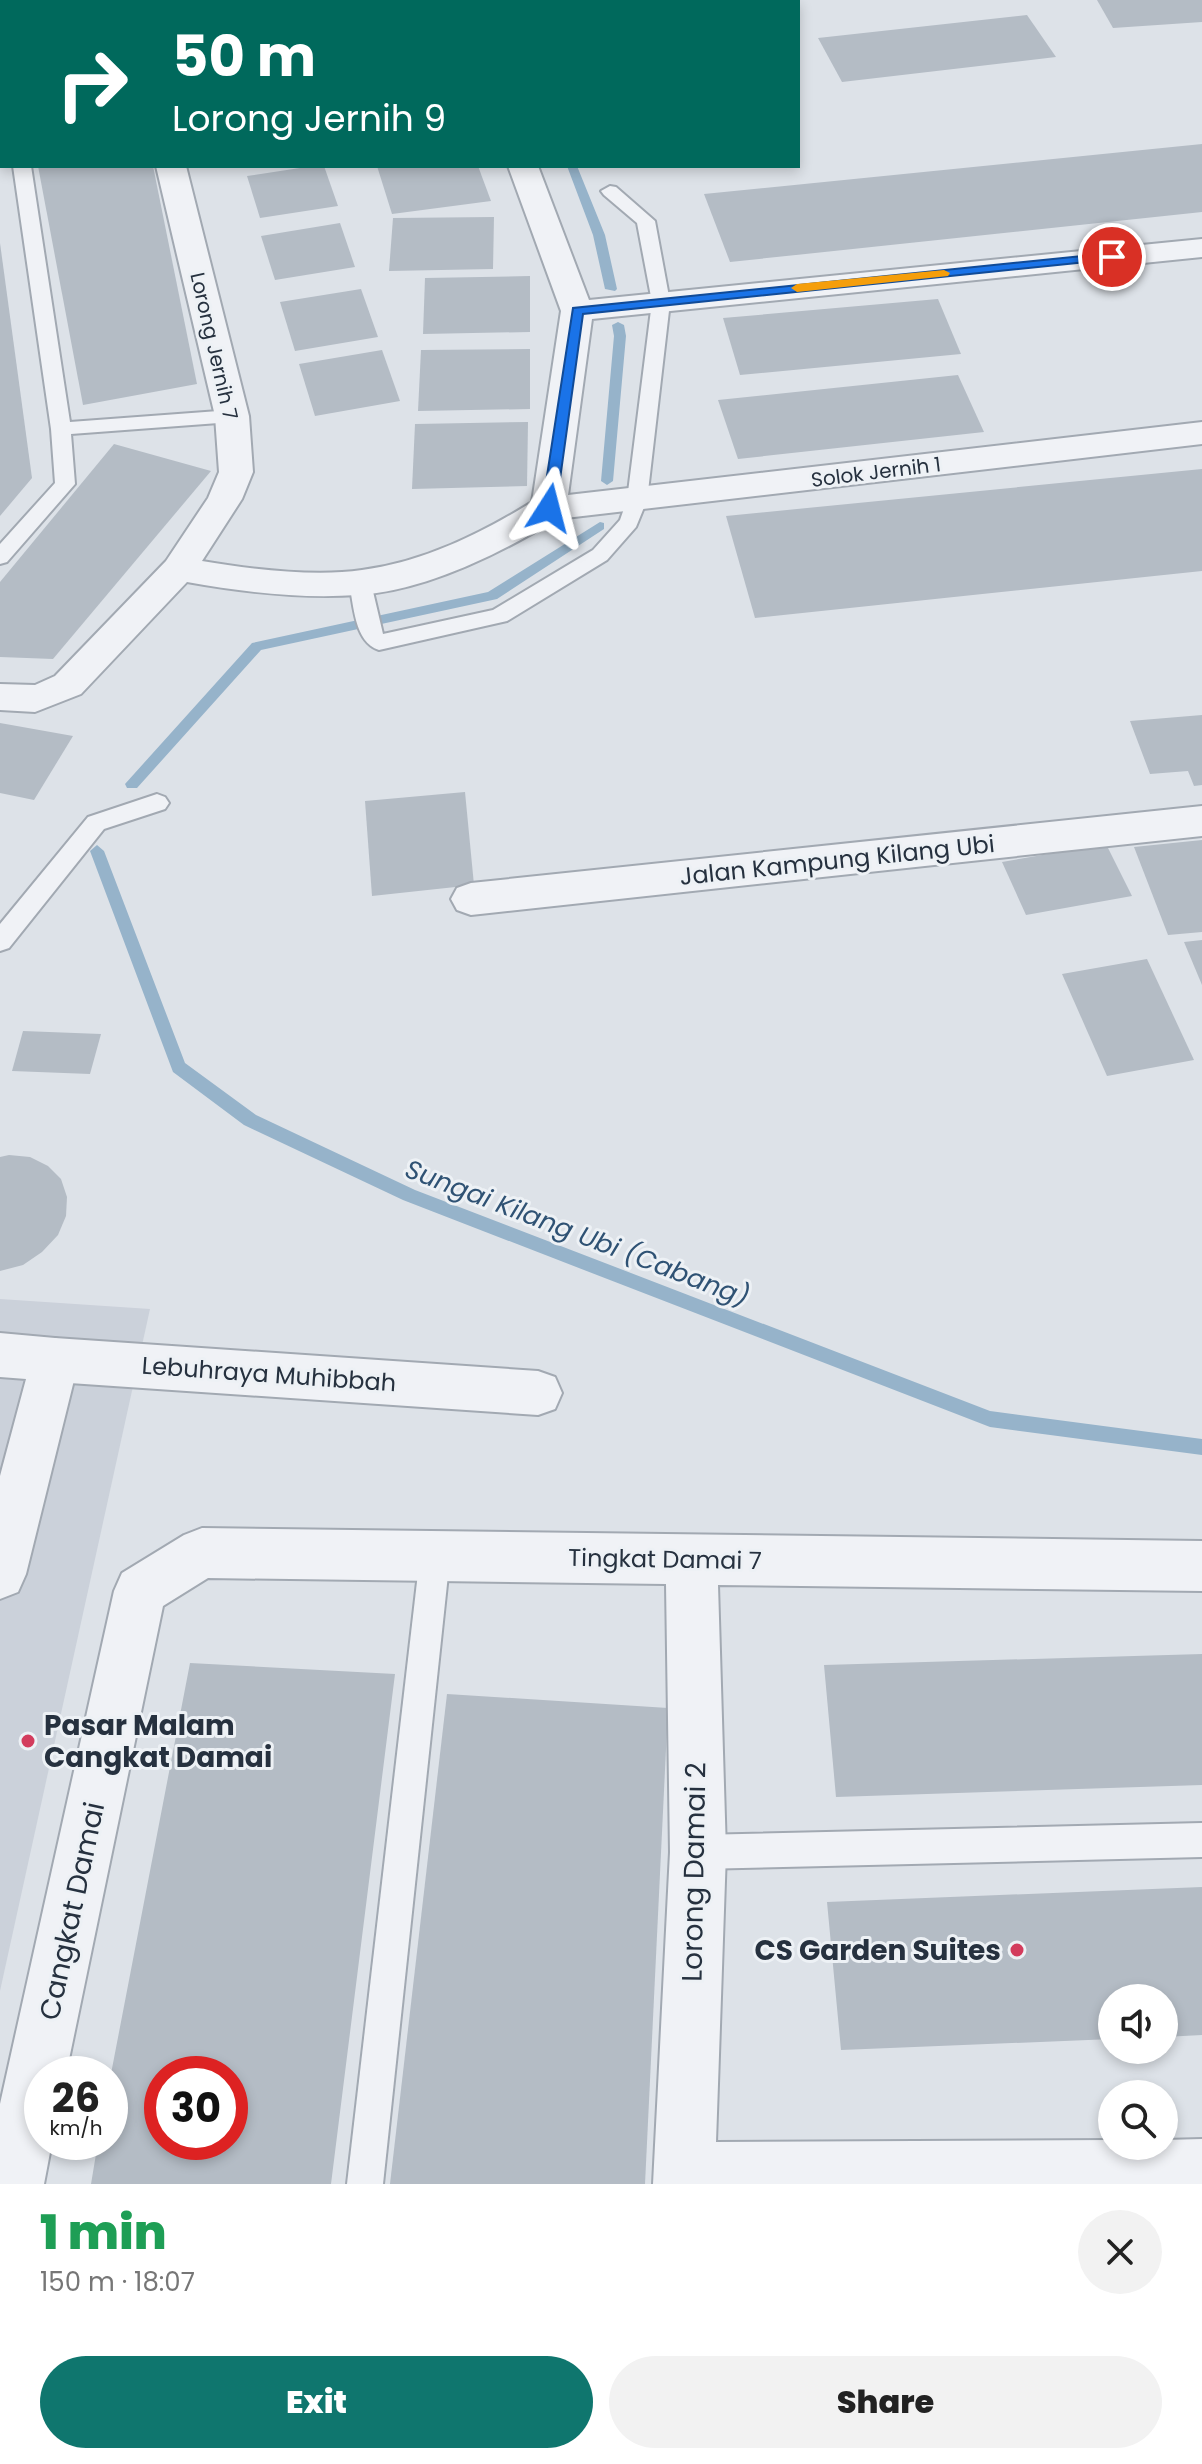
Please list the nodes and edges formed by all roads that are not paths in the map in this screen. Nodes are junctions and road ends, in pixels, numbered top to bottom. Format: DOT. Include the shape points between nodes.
graph roads {
  1 [pos="22,168"];
  2 [pos="171,168"];
  3 [pos="524,168"];
  4 [pos="610,191"];
  5 [pos="1202,248"];
  6 [pos="661,302"];
  7 [pos="577,311"];
  8 [pos="232,416"];
  9 [pos="61,429"];
  10 [pos="1202,433"];
  11 [pos="637,500"];
  12 [pos="549,508"];
  13 [pos="0,557"];
  14 [pos="179,569"];
  15 [pos="361,586"];
  16 [pos="0,697"];
  17 [pos="157,803"];
  18 [pos="1202,821"];
  19 [pos="471,899"];
  20 [pos="0,941"];
  21 [pos="0,1355"];
  22 [pos="55,1360"];
  23 [pos="538,1393"];
  24 [pos="435,1556"];
  25 [pos="691,1560"];
  26 [pos="1202,1566"];
  27 [pos="0,1574"];
  28 [pos="140,1591"];
  29 [pos="1202,1840"];
  30 [pos="698,1852"];
  31 [pos="1202,2170"];
  32 [pos="684,2178"];
  33 [pos="1011,2178"];
  34 [pos="13,2184"];
  35 [pos="365,2184"];
  1 -- 9 [label="lane"];
  2 -- 8 [label="street, Lorong Jernih 7"];
  3 -- 7 [label="street"];
  4 -- 6 [label="lane" via="646,221"];
  5 -- 6 [label="street"];
  6 -- 7 [label="street"];
  6 -- 11 [label="lane"];
  7 -- 12 [label="street"];
  8 -- 9 [label="lane"];
  8 -- 14 [label="street, Lorong Jernih 7" via="236,472 225,499"];
  9 -- 13 [label="lane" via="65,484"];
  10 -- 11 [label="street, Solok Jernih 1"];
  11 -- 12 [label="street, Solok Jernih 1"];
  11 -- 15 [label="lane" via="629,522 600,555 499,616 379,642 373,638"];
  12 -- 15 [label="street" via="502,536 427,568"];
  14 -- 15 [label="street" via="255,582"];
  14 -- 16 [label="street, Lorong Jernih 7" via="68,685 49,697"];
  17 -- 20 [label="lane" via="96,823"];
  18 -- 19 [label="street, Jalan Kampung Kilang Ubi"];
  21 -- 22 [label="street, Lebuhraya Muhibbah"];
  22 -- 23 [label="street, Lebuhraya Muhibbah"];
  22 -- 27 [label="street"];
  24 -- 25 [label="street, Tingkat Damai 7"];
  24 -- 28 [label="street, Tingkat Damai 7" via="202,1553"];
  24 -- 35 [label="lane"];
  25 -- 26 [label="street, Tingkat Damai 7"];
  25 -- 30 [label="street, Lorong Damai 2"];
  28 -- 34 [label="street, Cangkat Damai"];
  29 -- 30 [label="lane"];
  30 -- 32 [label="street, Lorong Damai 2"];
  31 -- 33 [label="street"];
  32 -- 33 [label="street"];
}
